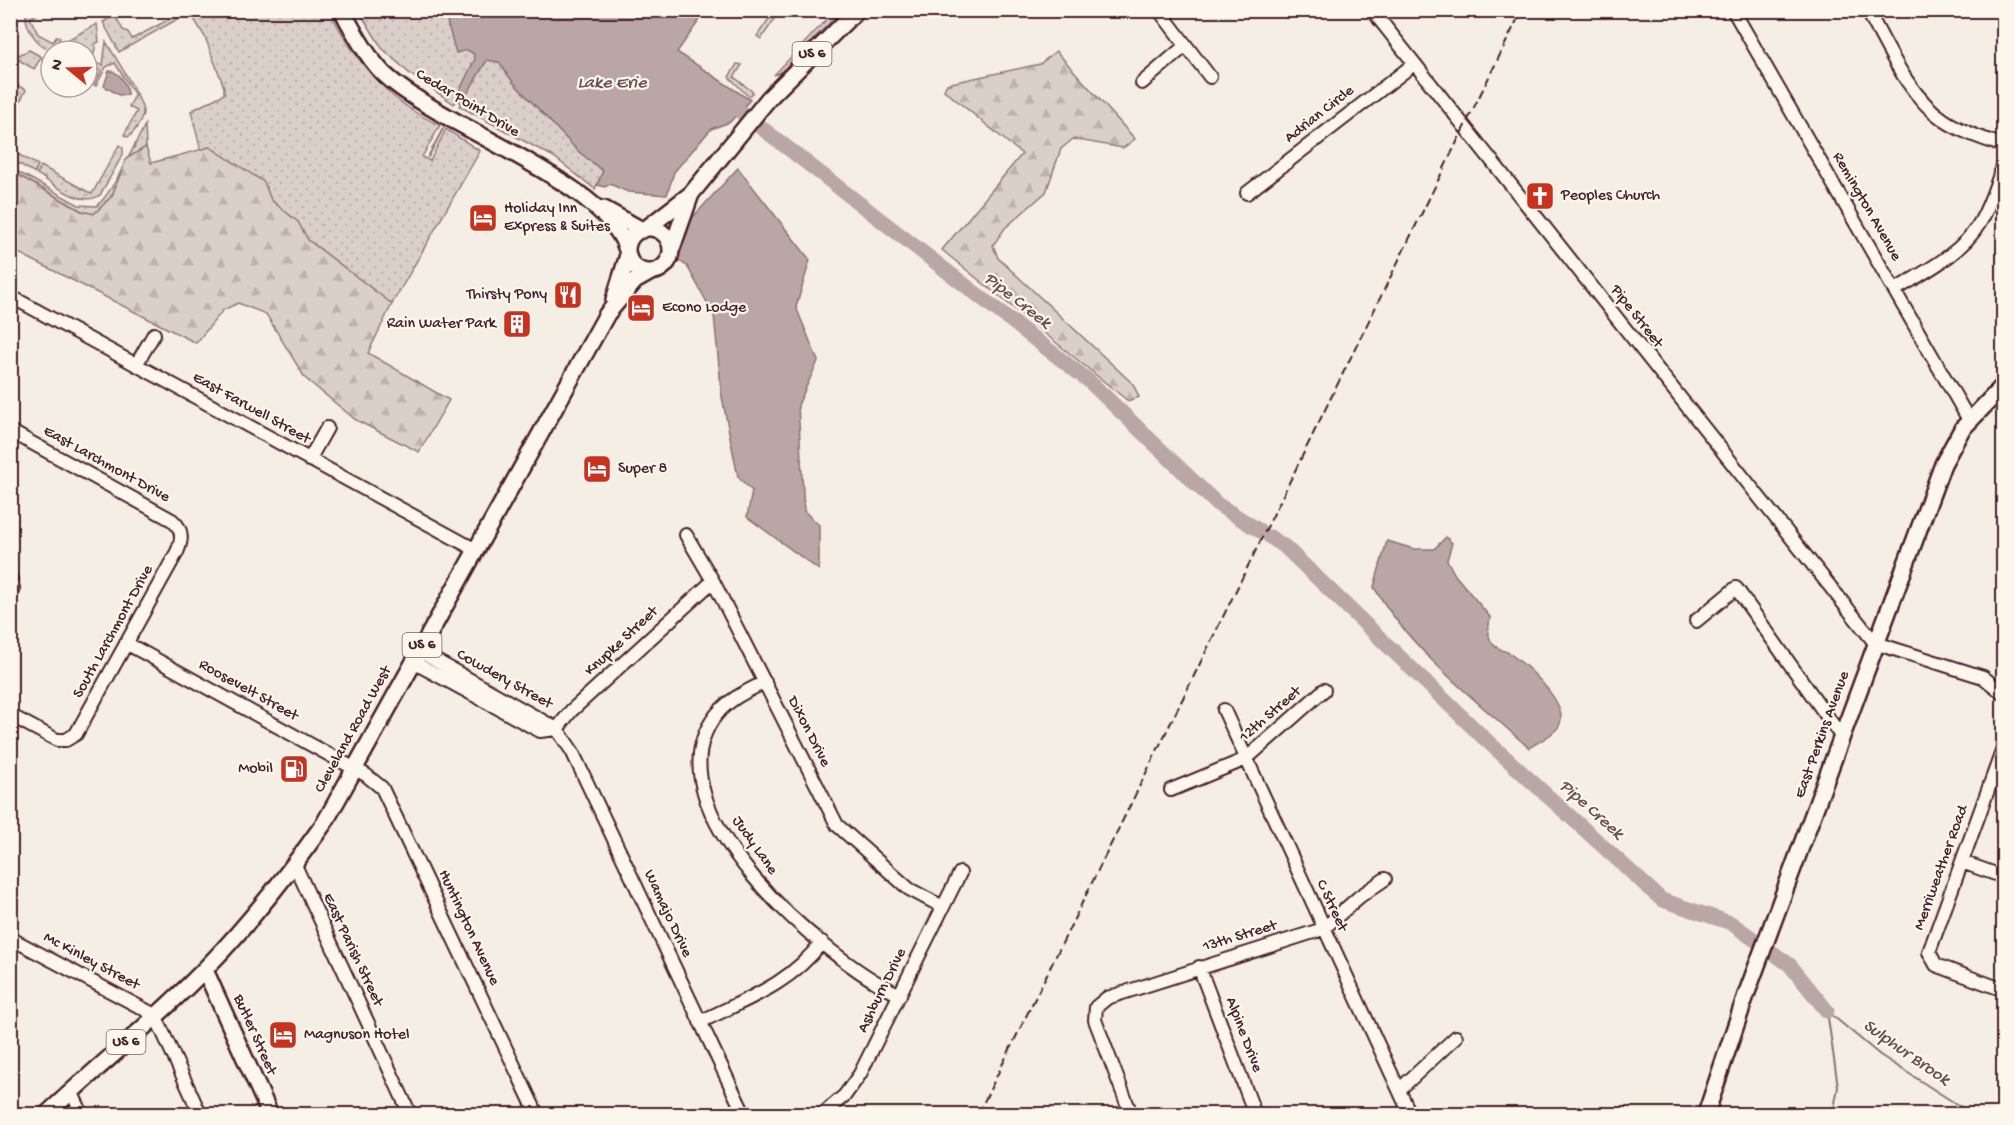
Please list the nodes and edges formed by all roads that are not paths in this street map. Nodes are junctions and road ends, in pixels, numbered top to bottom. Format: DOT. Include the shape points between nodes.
graph roads {
  1 [pos="342,10"];
  2 [pos="857,10"];
  3 [pos="1159,10"];
  4 [pos="1372,10"];
  5 [pos="1733,10"];
  6 [pos="1868,10"];
  7 [pos="1185,46"];
  8 [pos="1414,64"];
  9 [pos="1210,77"];
  10 [pos="1142,83"];
  11 [pos="2004,146"];
  12 [pos="2004,164"];
  13 [pos="1247,193"];
  14 [pos="691,194"];
  15 [pos="596,206"];
  16 [pos="644,229"];
  17 [pos="671,251"];
  18 [pos="627,252"];
  19 [pos="651,272"];
  20 [pos="1895,290"];
  21 [pos="10,296"];
  22 [pos="613,303"];
  23 [pos="154,334"];
  24 [pos="136,365"];
  25 [pos="2004,385"];
  26 [pos="1969,420"];
  27 [pos="327,428"];
  28 [pos="10,431"];
  29 [pos="309,460"];
  30 [pos="181,533"];
  31 [pos="686,536"];
  32 [pos="476,550"];
  33 [pos="10,576"];
  34 [pos="713,580"];
  35 [pos="10,597"];
  36 [pos="1696,621"];
  37 [pos="126,643"];
  38 [pos="1875,643"];
  39 [pos="416,656"];
  40 [pos="765,682"];
  41 [pos="1324,690"];
  42 [pos="2004,694"];
  43 [pos="1224,710"];
  44 [pos="10,715"];
  45 [pos="557,729"];
  46 [pos="1841,736"];
  47 [pos="2003,747"];
  48 [pos="1246,759"];
  49 [pos="354,768"];
  50 [pos="1171,790"];
  51 [pos="1962,862"];
  52 [pos="295,865"];
  53 [pos="960,873"];
  54 [pos="2004,877"];
  55 [pos="1385,879"];
  56 [pos="943,907"];
  57 [pos="1323,928"];
  58 [pos="10,938"];
  59 [pos="822,942"];
  60 [pos="1199,967"];
  61 [pos="205,970"];
  62 [pos="2004,990"];
  63 [pos="900,995"];
  64 [pos="155,1015"];
  65 [pos="700,1022"];
  66 [pos="1456,1037"];
  67 [pos="1399,1090"];
  68 [pos="71,1091"];
  69 [pos="47,1114"];
  70 [pos="82,1114"];
  71 [pos="200,1114"];
  72 [pos="270,1114"];
  73 [pos="410,1114"];
  74 [pos="537,1114"];
  75 [pos="744,1114"];
  76 [pos="823,1114"];
  77 [pos="1131,1114"];
  78 [pos="1256,1114"];
  79 [pos="1410,1114"];
  80 [pos="1706,1114"];
  1 -- 15 [label="main road, Cedar Point Drive" via="382,71 413,95"];
  2 -- 14 [label="main road, US 6" via="768,98"];
  3 -- 7 [label="street"];
  4 -- 8 [label="street, Pipe Street"];
  5 -- 20 [label="street, Remington Avenue"];
  6 -- 11 [label="street" via="1908,79 1932,111 1958,128"];
  7 -- 9 [label="street"];
  7 -- 10 [label="street"];
  8 -- 13 [label="street, Adrian Circle"];
  8 -- 38 [label="street, Pipe Street"];
  12 -- 20 [label="street" via="1984,215 1971,235 1943,259"];
  14 -- 16 [label="main road, US 6"];
  14 -- 17 [label="main road, US 6"];
  15 -- 16 [label="main road, Cedar Point Drive"];
  15 -- 18 [label="main road, Cedar Point Drive" via="618,230"];
  16 -- 17 [label="main road" via="662,233"];
  16 -- 18 [label="main road" via="633,235"];
  17 -- 19 [label="main road" via="665,265"];
  18 -- 19 [label="main road" via="636,268"];
  18 -- 22 [label="main road, Cleveland Road West / US 6"];
  19 -- 22 [label="main road, Cleveland Road West / US 6" via="635,281"];
  20 -- 26 [label="street, Remington Avenue"];
  21 -- 24 [label="street, East Farwell Street"];
  22 -- 32 [label="main road, Cleveland Road West / US 6"];
  23 -- 24 [label="street"];
  24 -- 29 [label="street, East Farwell Street"];
  25 -- 26 [label="main road, East Perkins Avenue"];
  26 -- 38 [label="main road, East Perkins Avenue" via="1943,464"];
  27 -- 29 [label="street"];
  28 -- 30 [label="street, East Larchmont Drive" via="171,520"];
  29 -- 32 [label="street, East Farwell Street"];
  30 -- 37 [label="street, South Larchmont Drive" via="179,548"];
  31 -- 34 [label="street, Dixon Drive"];
  32 -- 39 [label="main road, Cleveland Road West / US 6"];
  33 -- 35 [label="street"];
  34 -- 40 [label="street, Dixon Drive"];
  34 -- 45 [label="street, Knupke Street" via="571,711"];
  36 -- 46 [label="street" via="1736,588"];
  37 -- 44 [label="street, South Larchmont Drive" via="78,731 66,740 52,739"];
  37 -- 49 [label="street, Roosevelt Street"];
  38 -- 42 [label="street" via="1983,677"];
  38 -- 46 [label="main road, East Perkins Avenue"];
  39 -- 45 [label="street, Cowdery Street"];
  39 -- 49 [label="main road, Cleveland Road West / US 6"];
  40 -- 56 [label="street, Dixon Drive" via="840,829 909,889"];
  40 -- 59 [label="street, Judy Lane" via="734,699 713,720 700,756 700,780 724,834 752,876"];
  41 -- 48 [label="street, 12th Street"];
  43 -- 48 [label="street, C Street"];
  45 -- 65 [label="street, Wamajo Drive" via="572,751"];
  46 -- 80 [label="main road, East Perkins Avenue"];
  47 -- 51 [label="street, Merriweather Road"];
  48 -- 50 [label="street, 12th Street"];
  48 -- 57 [label="street, C Street"];
  49 -- 52 [label="main road, Cleveland Road West / US 6" via="325,822"];
  49 -- 74 [label="street, Huntington Avenue" via="374,780 388,797"];
  51 -- 54 [label="street"];
  51 -- 62 [label="street, Merriweather Road" via="1929,956 1936,965"];
  52 -- 61 [label="main road, Cleveland Road West / US 6" via="252,920"];
  52 -- 73 [label="street, East Parish Street"];
  53 -- 56 [label="street, Ashburn Drive"];
  55 -- 57 [label="street, 13th Street"];
  56 -- 63 [label="street, Ashburn Drive"];
  57 -- 60 [label="street, 13th Street"];
  57 -- 67 [label="street, C Street"];
  58 -- 64 [label="street, Mc Kinley Street"];
  59 -- 63 [label="street, Judy Lane" via="859,972"];
  59 -- 65 [label="street" via="807,962 785,980"];
  60 -- 77 [label="street, 13th Street" via="1107,998 1095,1009 1096,1022"];
  60 -- 78 [label="street, Alpine Drive"];
  61 -- 64 [label="main road, Cleveland Road West / US 6"];
  61 -- 72 [label="main road, Butler Street"];
  63 -- 76 [label="street, Ashburn Drive" via="855,1082"];
  64 -- 68 [label="main road, Cleveland Road West / US 6"];
  64 -- 71 [label="street"];
  65 -- 75 [label="street, Wamajo Drive"];
  66 -- 67 [label="street"];
  67 -- 79 [label="street, C Street"];
  68 -- 69 [label="main road, Cleveland Road West / US 6"];
  68 -- 70 [label="street"];
}
